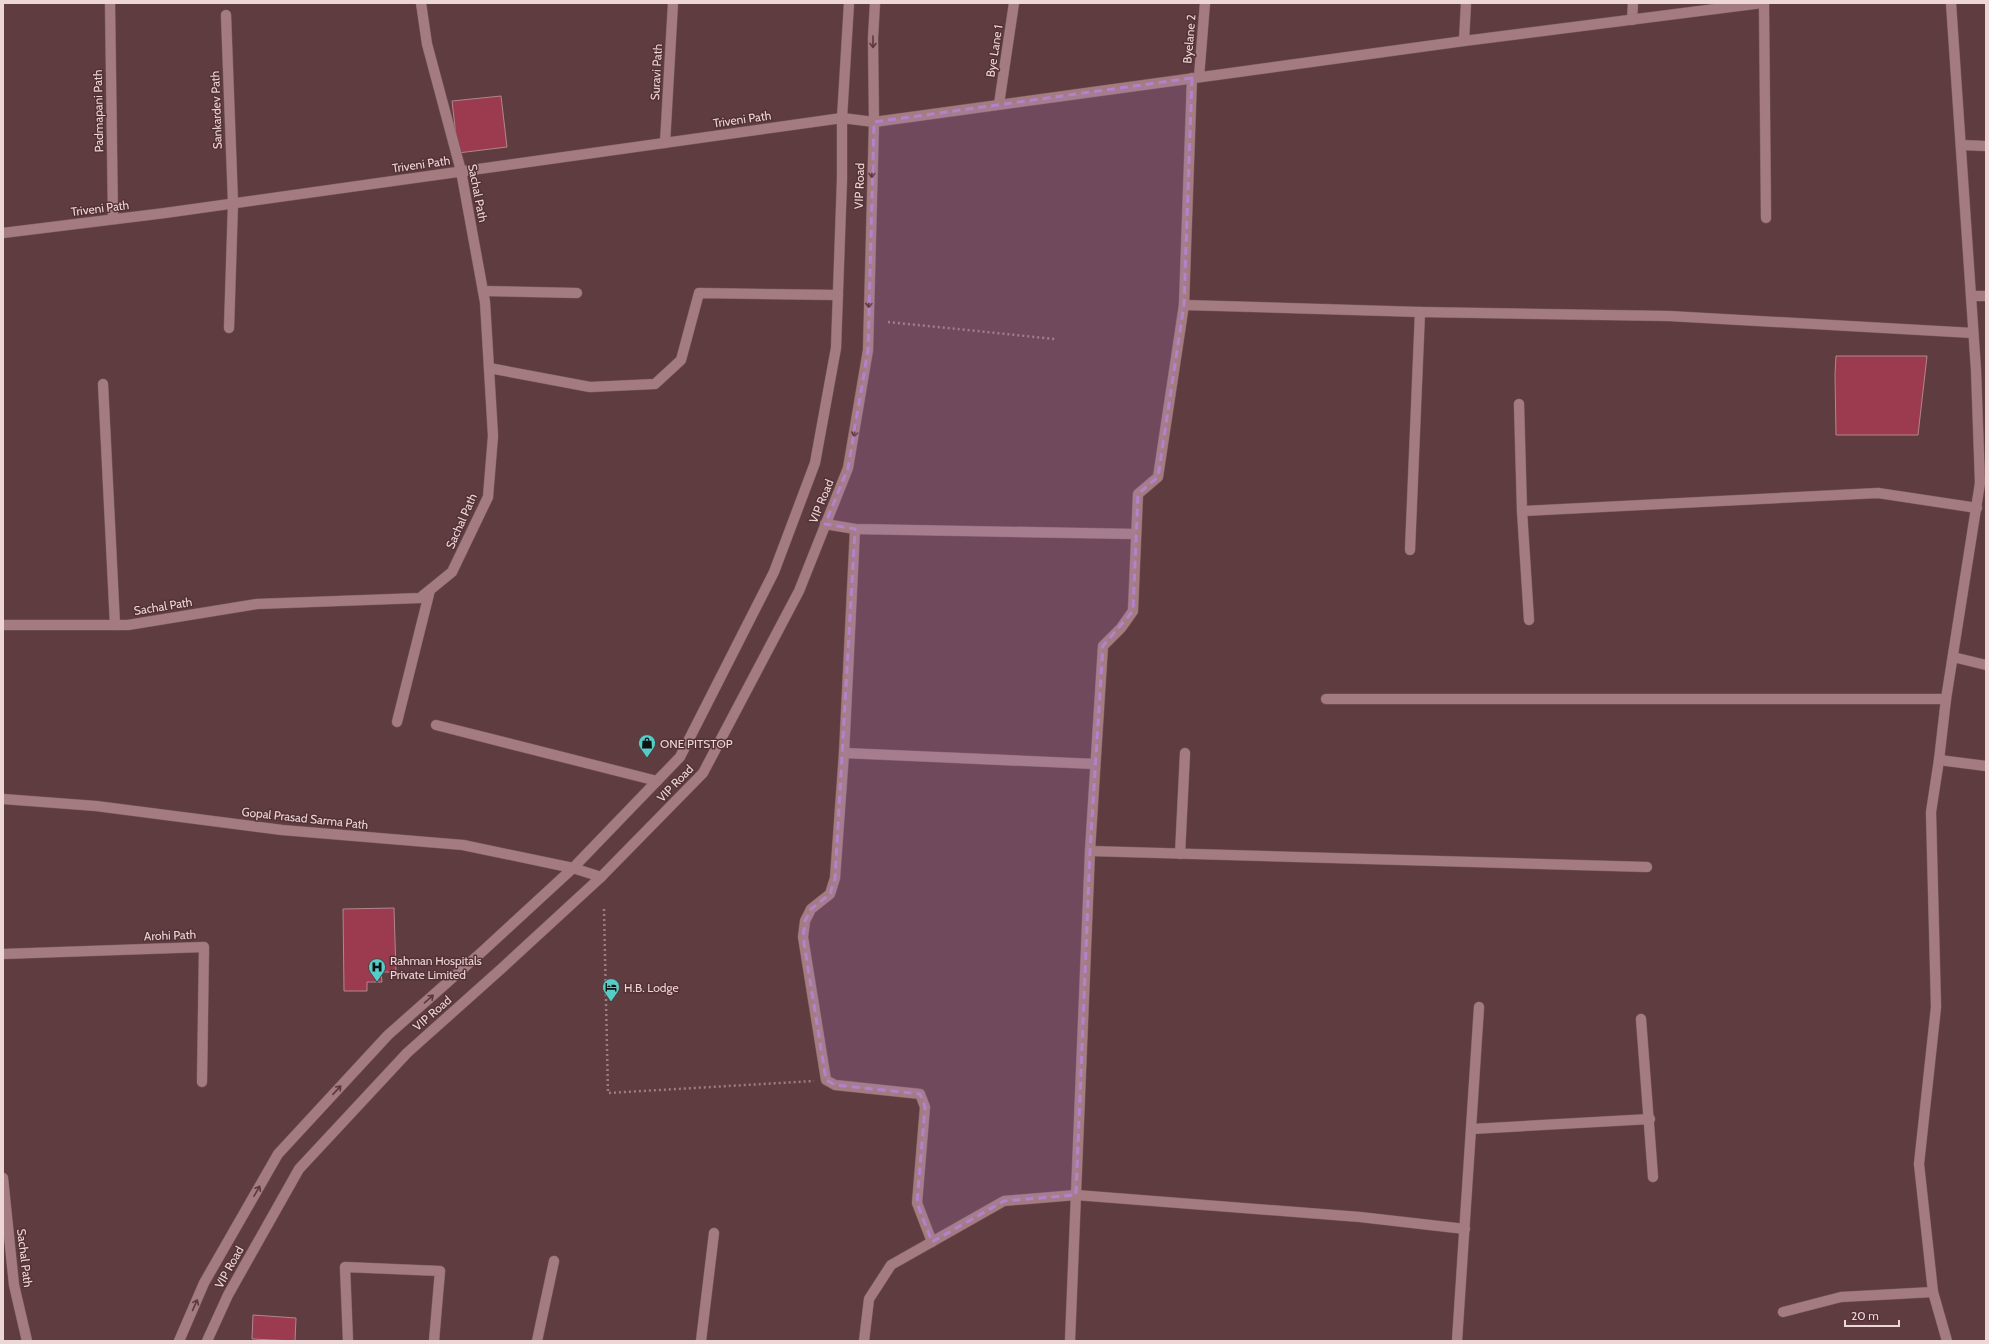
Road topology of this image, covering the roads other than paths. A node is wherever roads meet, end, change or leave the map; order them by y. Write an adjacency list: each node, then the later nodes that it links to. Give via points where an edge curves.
1 (110, 3): 25 (street, Padmapani Path)
2 (421, 3): 22 (street, Sachal Path, via 427,44)
3 (673, 3): 19 (street, Suravi Path)
4 (849, 3): 17 (street, VIP Road)
5 (875, 3): 18 (street, VIP Road, one-way to 18)
6 (1014, 3): 16 (street, Bye Lane 1)
7 (1205, 3): 15 (street, Byelane 2)
8 (1466, 3): 14 (street)
9 (1633, 3): 13 (street)
10 (1763, 3): 13 (street, Triveni Path); 24 (street)
11 (1951, 3): 20 (street)
12 (226, 15): 23 (street, Sankardev Path)
13 (1632, 20): 14 (street, Triveni Path)
14 (1464, 41): 15 (street, Triveni Path)
15 (1195, 78): 16 (street, Triveni Path); 32 (street, Byelane 2)
16 (999, 104): 18 (street, Triveni Path)
17 (842, 118): 18 (street, Triveni Path); 19 (street, Triveni Path); 29 (street, VIP Road)
18 (874, 122): 42 (street, VIP Road, one-way to 42, via 868,350 848,468)
19 (665, 143): 22 (street, Triveni Path)
20 (1961, 145): 21 (street); 30 (street)
21 (1986, 146)
22 (461, 171): 23 (street, Triveni Path); 27 (street, Sachal Path)
23 (233, 203): 25 (street, Triveni Path); 34 (street, Sankardev Path)
24 (1766, 218)
25 (113, 219): 26 (street, Triveni Path)
26 (3, 233)
27 (483, 291): 28 (street); 36 (street, Sachal Path)
28 (577, 293)
29 (838, 295): 36 (street, via 699,293 681,360 655,384 590,387); 61 (street, VIP Road, via 836,348 815,463 774,572 680,757)
30 (1971, 296): 31 (street); 35 (street)
31 (1986, 296)
32 (1184, 305): 33 (street); 44 (street, Byelane 2, via 1158,477 1138,494)
33 (1420, 312): 35 (street, via 1669,316); 45 (street)
34 (229, 328)
35 (1973, 333): 39 (street)
36 (490, 368): 46 (street, Sachal Path, via 493,436 488,497 452,572)
37 (103, 384): 49 (street)
38 (1519, 404): 41 (street)
39 (1983, 483): 40 (street)
40 (1978, 508): 41 (street, via 1878,493); 50 (street)
41 (1522, 511): 47 (street)
42 (825, 524): 43 (street); 67 (street, VIP Road, via 799,591 703,773)
43 (855, 529): 44 (street); 56 (street)
44 (1135, 534): 59 (street, Byelane 2, via 1133,611 1103,646)
45 (1410, 550)
46 (430, 590): 49 (street, Sachal Path, via 420,598 257,604); 54 (street)
47 (1529, 620)
48 (3, 625): 49 (street, Sachal Path)
49 (115, 625)
50 (1954, 657): 51 (street); 53 (street)
51 (1986, 665)
52 (1326, 699): 53 (street)
53 (1946, 699): 58 (street)
54 (397, 722)
55 (436, 725): 61 (street)
56 (844, 753): 59 (street); 79 (street, via 835,878 830,894 811,909 805,922 803,937 826,1080 835,1085 920,1094 925,1107 917,1203)
57 (1185, 753): 64 (street)
58 (1939, 760): 60 (street); 81 (street, via 1931,812 1936,1007 1919,1164)
59 (1095, 764): 63 (street, Byelane 2)
60 (1986, 766)
61 (657, 781): 66 (street, VIP Road)
62 (3, 799): 66 (street, Gopal Prasad Sarma Path, via 96,806 282,830 463,845)
63 (1090, 851): 64 (street); 76 (street, Byelane 2)
64 (1180, 854): 65 (street)
65 (1647, 867)
66 (572, 868): 67 (street, Gopal Prasad Sarma Path); 84 (street, VIP Road, one-way to 66, via 204,1284 278,1154 388,1035)
67 (601, 878): 85 (street, VIP Road, via 407,1053 299,1170 228,1295)
68 (3, 954): 71 (street, Arohi Path, via 204,947)
69 (1479, 1007): 73 (street)
70 (1641, 1019): 72 (street)
71 (202, 1082)
72 (1650, 1119): 73 (street); 74 (street)
73 (1472, 1129): 77 (street)
74 (1653, 1177)
75 (3, 1178): 83 (street, Sachal Path, via 14,1285)
76 (1076, 1195): 77 (street, via 1360,1216); 79 (street, via 1004,1201); 91 (street, Byelane 2)
77 (1465, 1229): 92 (street)
78 (714, 1233): 89 (street)
79 (932, 1242): 90 (street, via 891,1265 869,1299)
80 (554, 1261): 88 (street)
81 (1933, 1292): 82 (street, via 1841,1297); 93 (street)
82 (1782, 1312)
83 (27, 1341)
84 (178, 1341)
85 (207, 1341)
86 (348, 1341): 87 (street, via 345,1268 440,1270)
87 (434, 1341)
88 (536, 1341)
89 (701, 1341)
90 (864, 1341)
91 (1070, 1341)
92 (1457, 1341)
93 (1947, 1341)

